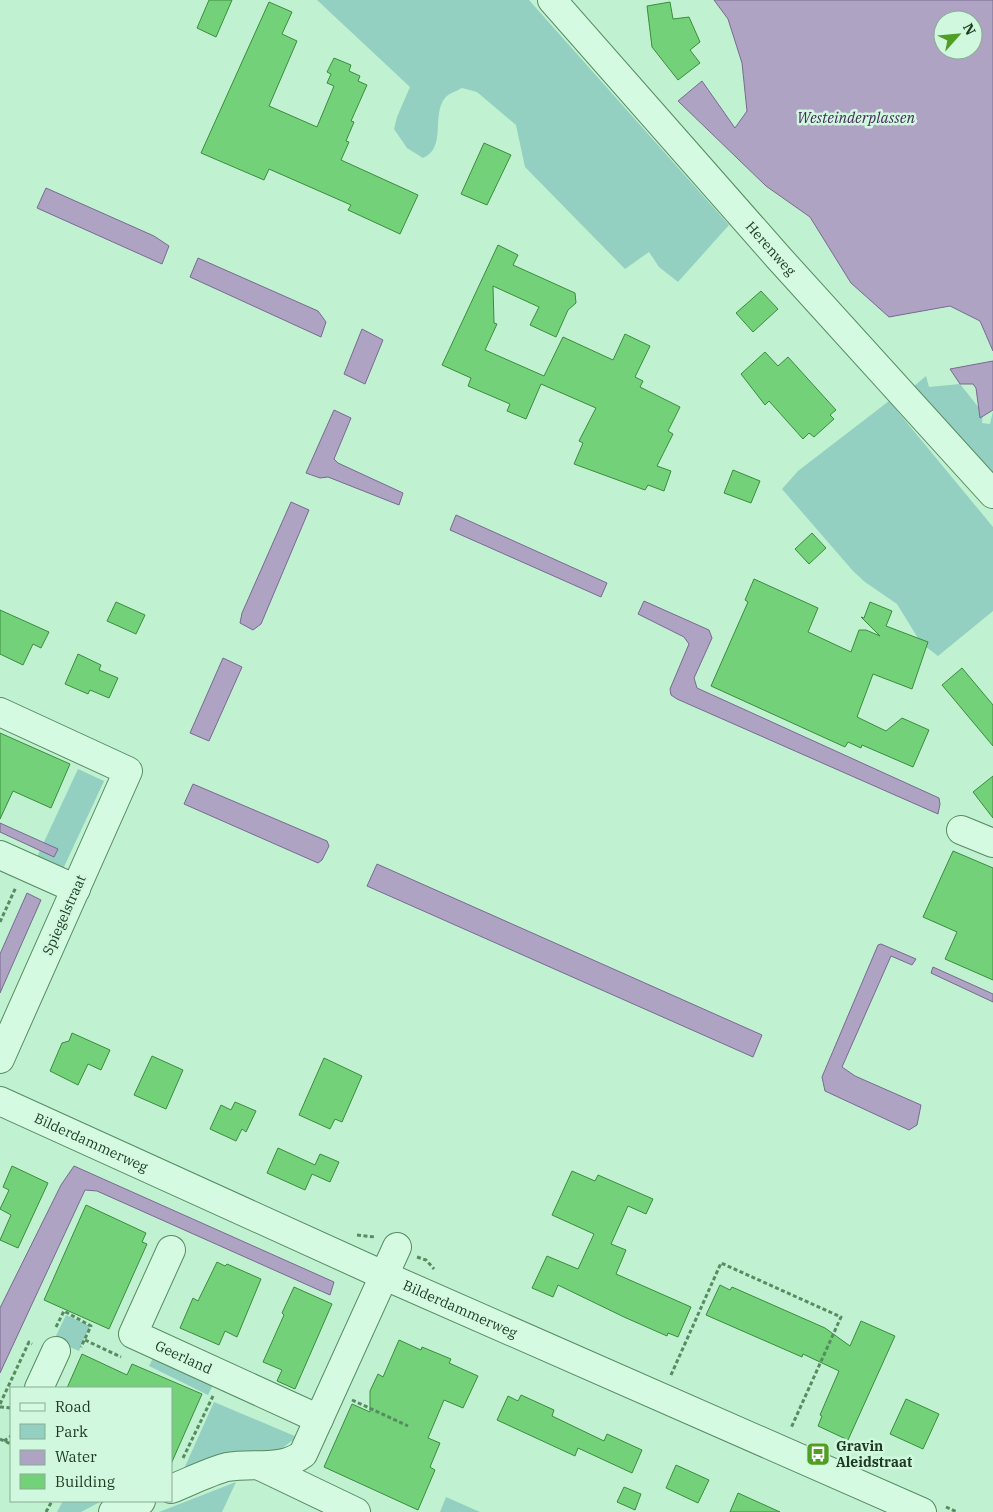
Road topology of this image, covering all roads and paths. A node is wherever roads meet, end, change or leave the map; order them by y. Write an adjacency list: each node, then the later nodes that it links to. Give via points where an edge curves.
1 (552, 0): 2 (street, Herenweg, via 778,257)
2 (993, 494)
3 (0, 712): 8 (street, Spiegelstraat, via 128,771)
4 (961, 830): 5 (street)
5 (993, 843)
6 (0, 855): 7 (street)
7 (25, 866): 8 (street); 9 (path)
8 (76, 889): 10 (street, Spiegelstraat)
9 (0, 922)
10 (0, 1059)
11 (0, 1101): 14 (street, Bilderdammerweg)
12 (397, 1247): 14 (street)
13 (171, 1250): 16 (street, Geerland, via 133,1334)
14 (383, 1275): 19 (street); 26 (street, Bilderdammerweg, via 692,1402)
15 (56, 1351): 18 (street)
16 (223, 1375): 20 (street, Geerland); 24 (path, via 176,1472)
17 (668, 1382): 22 (path, via 721,1263 841,1317)
18 (39, 1387)
19 (332, 1390): 20 (street); 21 (path)
20 (319, 1418): 23 (street, via 303,1454 293,1461)
21 (408, 1426)
22 (788, 1433)
23 (260, 1466): 24 (street, via 227,1467); 25 (street)
24 (172, 1489)
25 (356, 1512)
26 (922, 1512)

